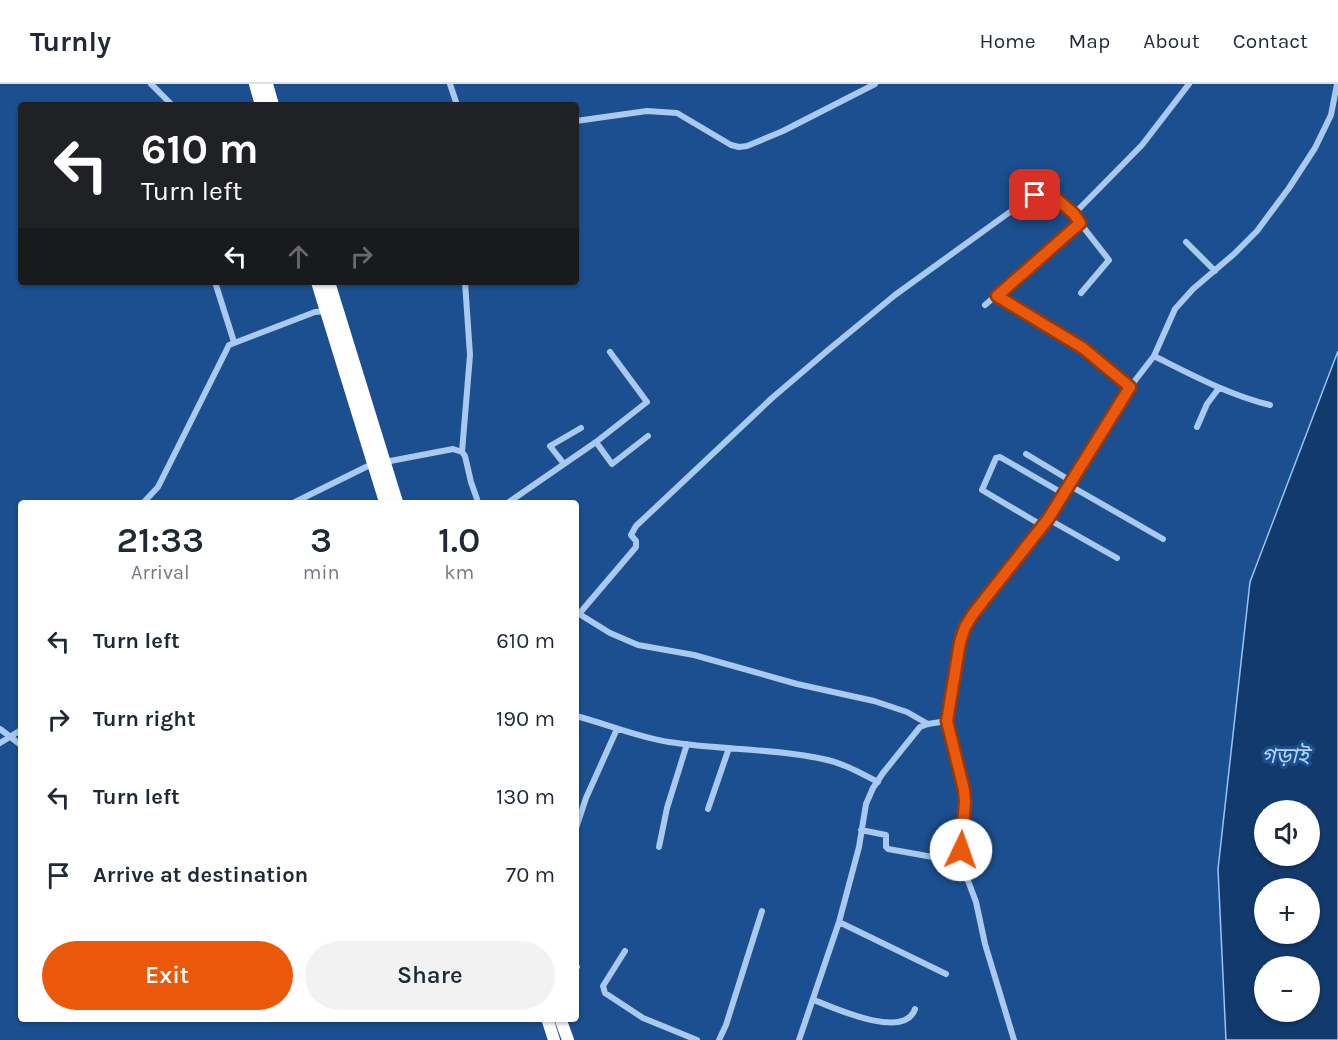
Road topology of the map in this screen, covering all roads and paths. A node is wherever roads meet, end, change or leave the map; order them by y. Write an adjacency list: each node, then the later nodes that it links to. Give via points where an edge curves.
1 (152, 84): 8 (street)
2 (255, 84): 9 (highway)
3 (267, 84): 10 (highway)
4 (450, 84): 11 (street)
5 (875, 84): 12 (street, via 783,131 740,147 677,113 646,111)
6 (1189, 84): 13 (street, via 1142,145)
7 (1337, 84): 16 (street, via 1330,115 1315,148 1257,231)
8 (169, 102)
9 (260, 102)
10 (272, 102)
11 (456, 102)
12 (579, 120)
13 (1074, 214): 14 (street); 52 (street, via 1057,199 1032,196 895,295 772,398 636,526 631,535 636,547)
14 (1080, 223): 21 (street, via 1109,260); 22 (street)
15 (1186, 242): 16 (street)
16 (1215, 271): 27 (street, via 1174,309)
17 (216, 285): 25 (street)
18 (318, 285): 24 (highway)
19 (330, 285): 34 (highway)
20 (465, 285): 36 (street, via 470,355)
21 (1081, 293)
22 (997, 296): 23 (street); 28 (street, via 1083,348)
23 (985, 305)
24 (326, 311): 25 (street); 34 (highway)
25 (234, 342): 42 (street, via 227,347)
26 (610, 352): 35 (street, via 646,402)
27 (1154, 356): 28 (street); 29 (street)
28 (1130, 387): 40 (street)
29 (1219, 388): 30 (street); 32 (street)
30 (1270, 405)
31 (581, 428): 39 (street, via 550,446)
32 (1197, 428)
33 (648, 436): 35 (street, via 612,464)
34 (370, 437): 38 (highway)
35 (596, 442): 39 (street)
36 (462, 452): 38 (street, via 453,449); 46 (street)
37 (1026, 454): 40 (street)
38 (378, 463): 43 (street); 44 (highway); 45 (highway)
39 (564, 464): 47 (street)
40 (1071, 481): 41 (street); 50 (street, via 1074,488)
41 (1064, 494): 48 (street); 49 (street, via 996,458 982,490)
42 (152, 500)
43 (299, 500)
44 (384, 500)
45 (395, 500)
46 (477, 500)
47 (512, 500)
48 (1048, 519): 49 (street); 51 (street)
49 (1043, 526): 55 (street, via 965,627)
50 (1163, 539)
51 (1117, 558)
52 (579, 611)
53 (579, 614): 56 (street, via 638,645 694,655 874,701)
54 (579, 718): 58 (street)
55 (947, 721): 56 (street); 70 (street, via 964,790)
56 (928, 724): 65 (street, via 914,733)
57 (0, 729): 60 (street)
58 (617, 729): 63 (street); 67 (street)
59 (18, 732): 60 (street)
60 (10, 737): 61 (street); 62 (street)
61 (0, 743)
62 (18, 743)
63 (687, 744): 64 (street); 69 (street)
64 (729, 748): 65 (street, via 824,759); 66 (street)
65 (878, 782): 68 (street, via 866,804)
66 (708, 809)
67 (579, 819)
68 (861, 830): 70 (street, via 886,835 888,849); 72 (street)
69 (659, 847)
70 (961, 862): 84 (street)
71 (762, 911): 82 (street)
72 (839, 922): 74 (street); 75 (street)
73 (625, 951): 81 (street, via 603,986 605,993 643,1018)
74 (946, 974)
75 (814, 1000): 76 (street, via 865,1020 892,1025 909,1021); 83 (street)
76 (915, 1009)
77 (547, 1022): 79 (highway)
78 (561, 1022): 80 (highway)
79 (554, 1040)
80 (568, 1040)
81 (698, 1040)
82 (719, 1040)
83 (799, 1040)
84 (1014, 1040)

